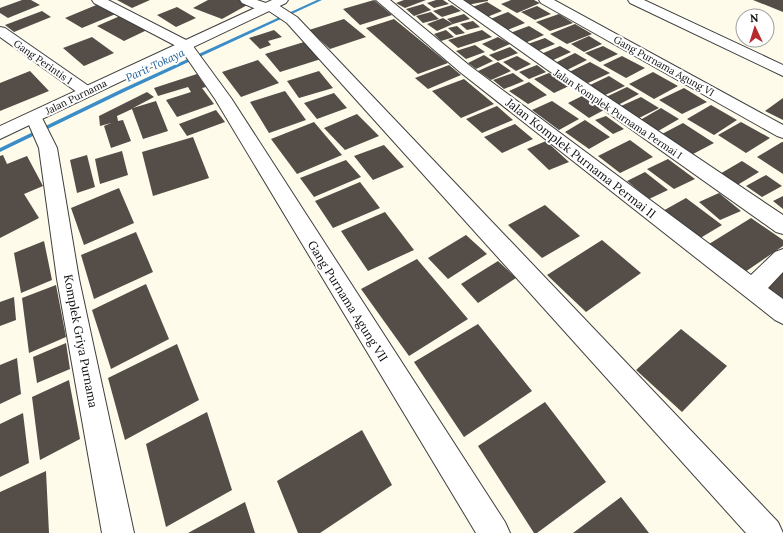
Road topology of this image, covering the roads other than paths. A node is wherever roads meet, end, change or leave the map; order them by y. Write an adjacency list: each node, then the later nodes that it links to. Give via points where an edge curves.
1 (98, 0): 9 (street, via 158,31)
2 (246, 0): 7 (street)
3 (382, 0): 17 (street, Jalan Komplek Purnama Permai II, via 465,69)
4 (455, 0): 15 (street, Jalan Komplek Purnama Permai I)
5 (545, 0): 13 (street, Gang Purnama Agung VI)
6 (634, 0): 10 (street)
7 (278, 9): 9 (street, Jalan Purnama); 21 (street)
8 (0, 31): 11 (street, Gang Perintis 1)
9 (193, 55): 11 (street, Jalan Purnama); 20 (street, Gang Purnama Agung VII, via 223,98)
10 (783, 71)
11 (86, 92): 12 (street, Jalan Purnama)
12 (36, 121): 14 (street, Jalan Purnama); 19 (street, Komplek Griya Purnama, via 48,148 68,279)
13 (783, 132)
14 (0, 133)
15 (783, 226)
16 (783, 258): 17 (street)
17 (752, 289): 18 (street, Jalan Komplek Purnama Permai II)
18 (783, 313)
19 (118, 533)
20 (494, 533)
21 (767, 533)

